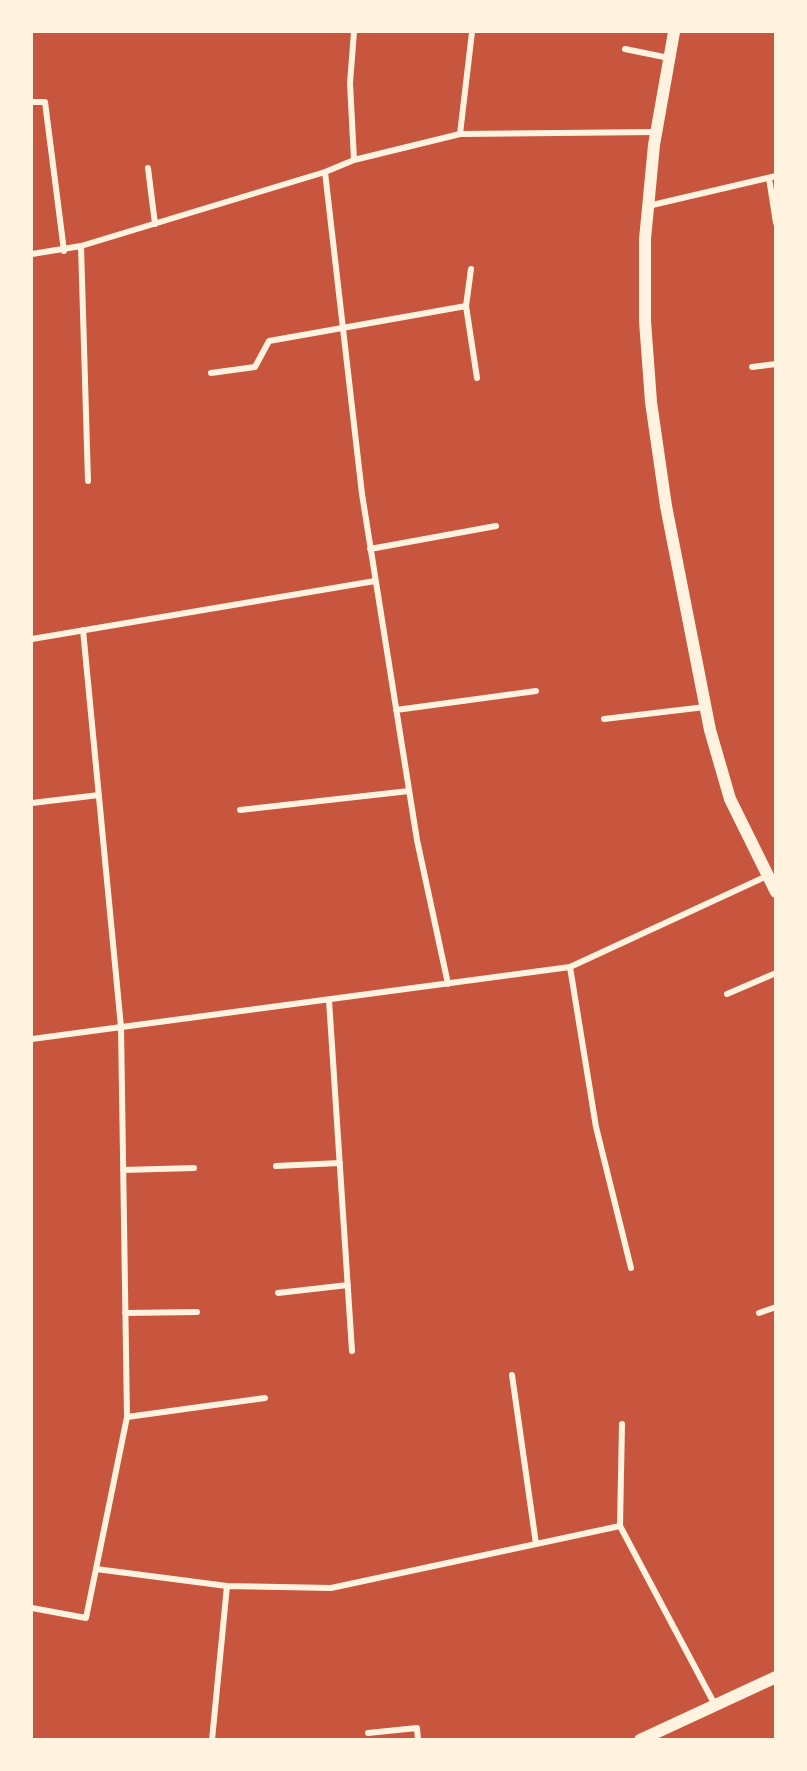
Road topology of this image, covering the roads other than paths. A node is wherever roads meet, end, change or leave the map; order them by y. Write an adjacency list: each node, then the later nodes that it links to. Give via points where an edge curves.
1 (354, 32): 9 (street, via 350,83)
2 (472, 32): 8 (street)
3 (674, 32): 5 (main road)
4 (625, 49): 5 (street)
5 (669, 58): 7 (main road)
6 (32, 102): 17 (street, via 45,102)
7 (656, 132): 8 (street); 13 (main road)
8 (460, 134): 9 (street)
9 (354, 160): 11 (street)
10 (148, 168): 15 (street)
11 (325, 172): 15 (street); 21 (street)
12 (772, 177): 13 (street); 14 (street)
13 (647, 207): 34 (main road, via 645,321 651,402 666,507)
14 (776, 223)
15 (155, 224): 16 (street)
16 (81, 246): 17 (street); 26 (street)
17 (64, 250): 18 (street)
18 (32, 254)
19 (471, 269): 20 (street)
20 (466, 306): 21 (street); 25 (street)
21 (341, 328): 24 (street, via 268,341 255,367); 28 (street)
22 (776, 363): 23 (street)
23 (752, 368)
24 (210, 373)
25 (477, 378)
26 (88, 481)
27 (496, 526): 28 (street)
28 (370, 549): 29 (street)
29 (375, 581): 31 (street); 35 (street)
30 (32, 630): 32 (street)
31 (83, 630): 32 (street); 38 (street)
32 (32, 639)
33 (536, 691): 35 (street)
34 (705, 707): 36 (street); 41 (main road, via 730,799)
35 (396, 710): 37 (street)
36 (604, 719)
37 (409, 791): 40 (street); 45 (street)
38 (99, 795): 39 (street); 48 (street)
39 (32, 803)
40 (240, 810)
41 (767, 876): 42 (main road); 43 (street)
42 (776, 892)
43 (570, 968): 45 (street); 54 (street, via 596,1127)
44 (776, 973): 46 (street)
45 (448, 984): 47 (street)
46 (727, 994)
47 (328, 1000): 48 (street); 50 (street)
48 (121, 1028): 49 (street); 53 (street)
49 (32, 1039)
50 (340, 1163): 51 (street); 55 (street)
51 (276, 1167)
52 (194, 1168): 53 (street)
53 (123, 1170): 59 (street)
54 (631, 1269)
55 (348, 1285): 56 (street); 61 (street)
56 (278, 1293)
57 (776, 1307): 60 (street)
58 (196, 1312): 59 (street)
59 (125, 1313): 64 (street)
60 (759, 1313)
61 (352, 1351)
62 (512, 1376): 67 (street)
63 (265, 1398): 64 (street)
64 (127, 1417): 68 (street)
65 (622, 1424): 66 (street)
66 (621, 1526): 67 (street); 72 (street)
67 (536, 1544): 69 (street, via 331,1588)
68 (96, 1569): 69 (street); 70 (street, via 86,1618)
69 (227, 1586): 75 (street)
70 (32, 1608)
71 (776, 1677): 72 (main road)
72 (715, 1705): 74 (main road)
73 (368, 1733): 76 (street, via 417,1728)
74 (653, 1737): 77 (main road)
75 (212, 1740)
76 (418, 1740)
77 (640, 1740)

